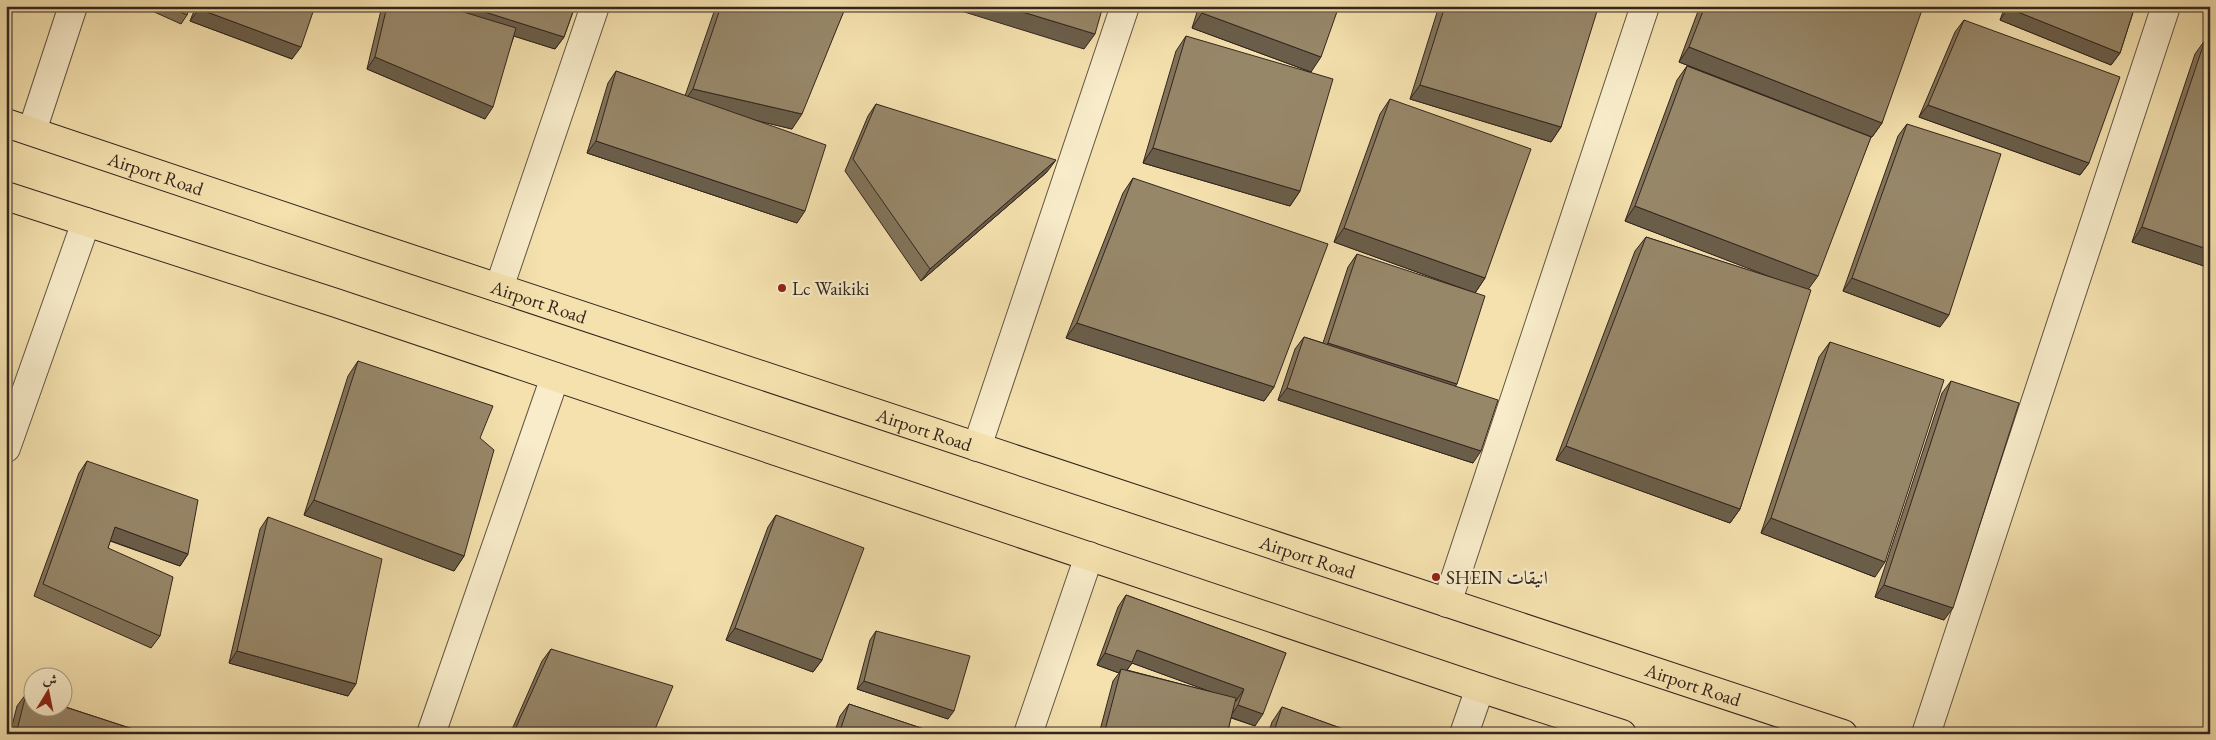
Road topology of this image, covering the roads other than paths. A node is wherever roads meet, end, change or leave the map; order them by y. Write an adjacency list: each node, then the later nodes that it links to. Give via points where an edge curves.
1 (73, 6): 7 (street)
2 (595, 6): 10 (street)
3 (1125, 6): 12 (street)
4 (1645, 6): 15 (street)
5 (2166, 6): 22 (street)
6 (6, 123): 7 (highway, Airport Road)
7 (32, 131): 10 (highway, Airport Road)
8 (6, 196): 9 (highway)
9 (86, 222): 11 (highway); 13 (street)
10 (499, 288): 12 (highway, Airport Road)
11 (555, 376): 14 (highway); 17 (street)
12 (977, 447): 15 (highway, Airport Road)
13 (6, 448)
14 (1089, 556): 16 (highway); 18 (street)
15 (1448, 603): 21 (highway, Airport Road)
16 (1480, 688): 19 (street); 20 (highway)
17 (430, 734)
18 (1028, 734)
19 (1464, 734)
20 (1622, 734)
21 (1843, 734)
22 (1926, 734)

